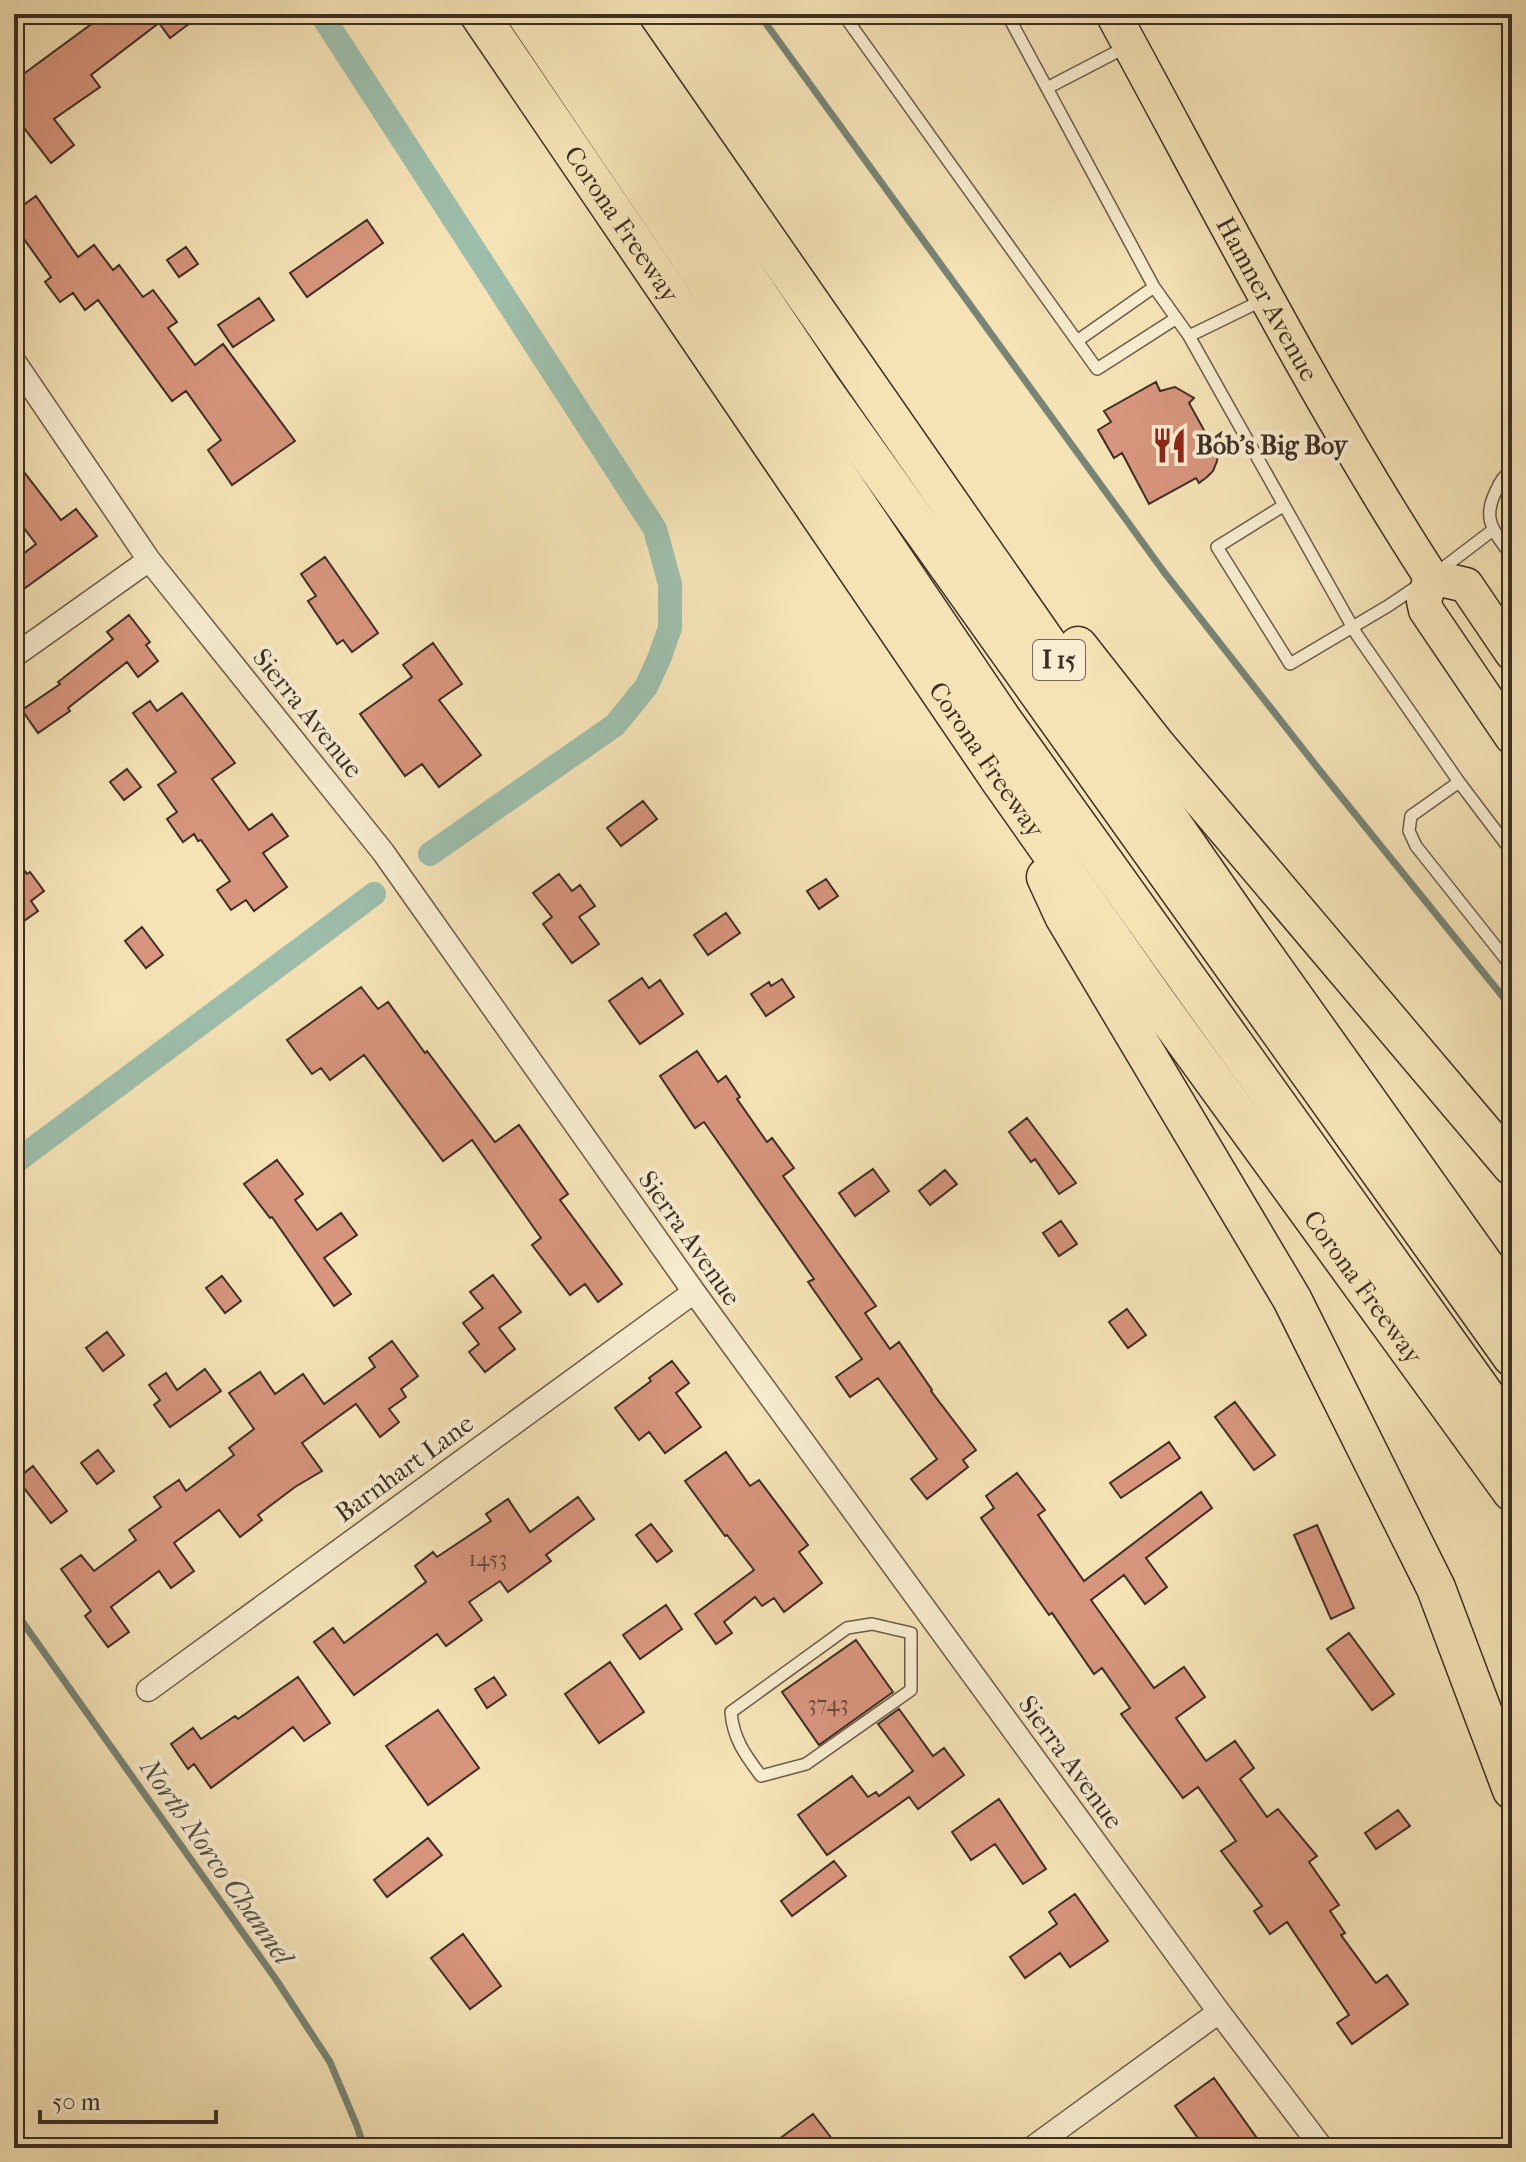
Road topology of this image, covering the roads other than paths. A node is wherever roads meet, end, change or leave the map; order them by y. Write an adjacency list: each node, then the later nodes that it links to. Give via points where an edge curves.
1 (479, 14): 27 (highway, Corona Freeway)
2 (526, 14): 35 (highway, via 1001,718)
3 (570, 14): 34 (highway, via 822,389)
4 (610, 14): 16 (highway, I 15)
5 (843, 14): 14 (lane)
6 (1007, 14): 9 (lane)
7 (1113, 14): 8 (main road, Hamner Avenue)
8 (1130, 45): 9 (lane); 11 (main road, Hamner Avenue)
9 (1047, 88): 10 (lane)
10 (1154, 287): 12 (lane); 14 (lane)
11 (1267, 298): 13 (lane); 22 (main road, Hamner Avenue)
12 (1175, 319): 13 (lane); 14 (lane, via 1097,369)
13 (1189, 336): 18 (lane)
14 (1077, 341)
15 (14, 361): 21 (street, Sierra Avenue)
16 (854, 363): 31 (highway, via 1155,744); 33 (highway, I 15)
17 (1512, 470): 19 (lane, via 1488,507)
18 (1283, 506): 23 (lane); 23 (lane, via 1217,547 1290,664)
19 (1493, 530): 20 (lane); 22 (lane)
20 (1512, 557)
21 (149, 560): 25 (street); 32 (street, Sierra Avenue, via 383,852)
22 (1431, 577): 23 (lane); 24 (main road, via 1466,585); 26 (main road, via 1426,610)
23 (1352, 626): 28 (lane)
24 (1512, 653)
25 (14, 656)
26 (1512, 737)
27 (1000, 780): 36 (highway, Corona Freeway); 40 (highway, via 1064,916 1292,1299 1436,1588)
28 (1459, 782): 29 (lane); 30 (lane, via 1411,816 1409,831)
29 (1512, 852)
30 (1512, 967)
31 (1512, 1166)
32 (694, 1292): 37 (street, Sierra Avenue); 39 (street, Barnhart Lane)
33 (1512, 1304)
34 (1512, 1357)
35 (1512, 1433)
36 (1512, 1492)
37 (932, 1618): 38 (lane); 41 (street, Sierra Avenue)
38 (911, 1633): 38 (lane, via 872,1624 847,1628 731,1712 740,1748 761,1776 806,1764 911,1690)
39 (148, 1690)
40 (1512, 1790)
41 (1219, 2012): 42 (street); 43 (street, Sierra Avenue)
42 (1032, 2148)
43 (1322, 2148)

